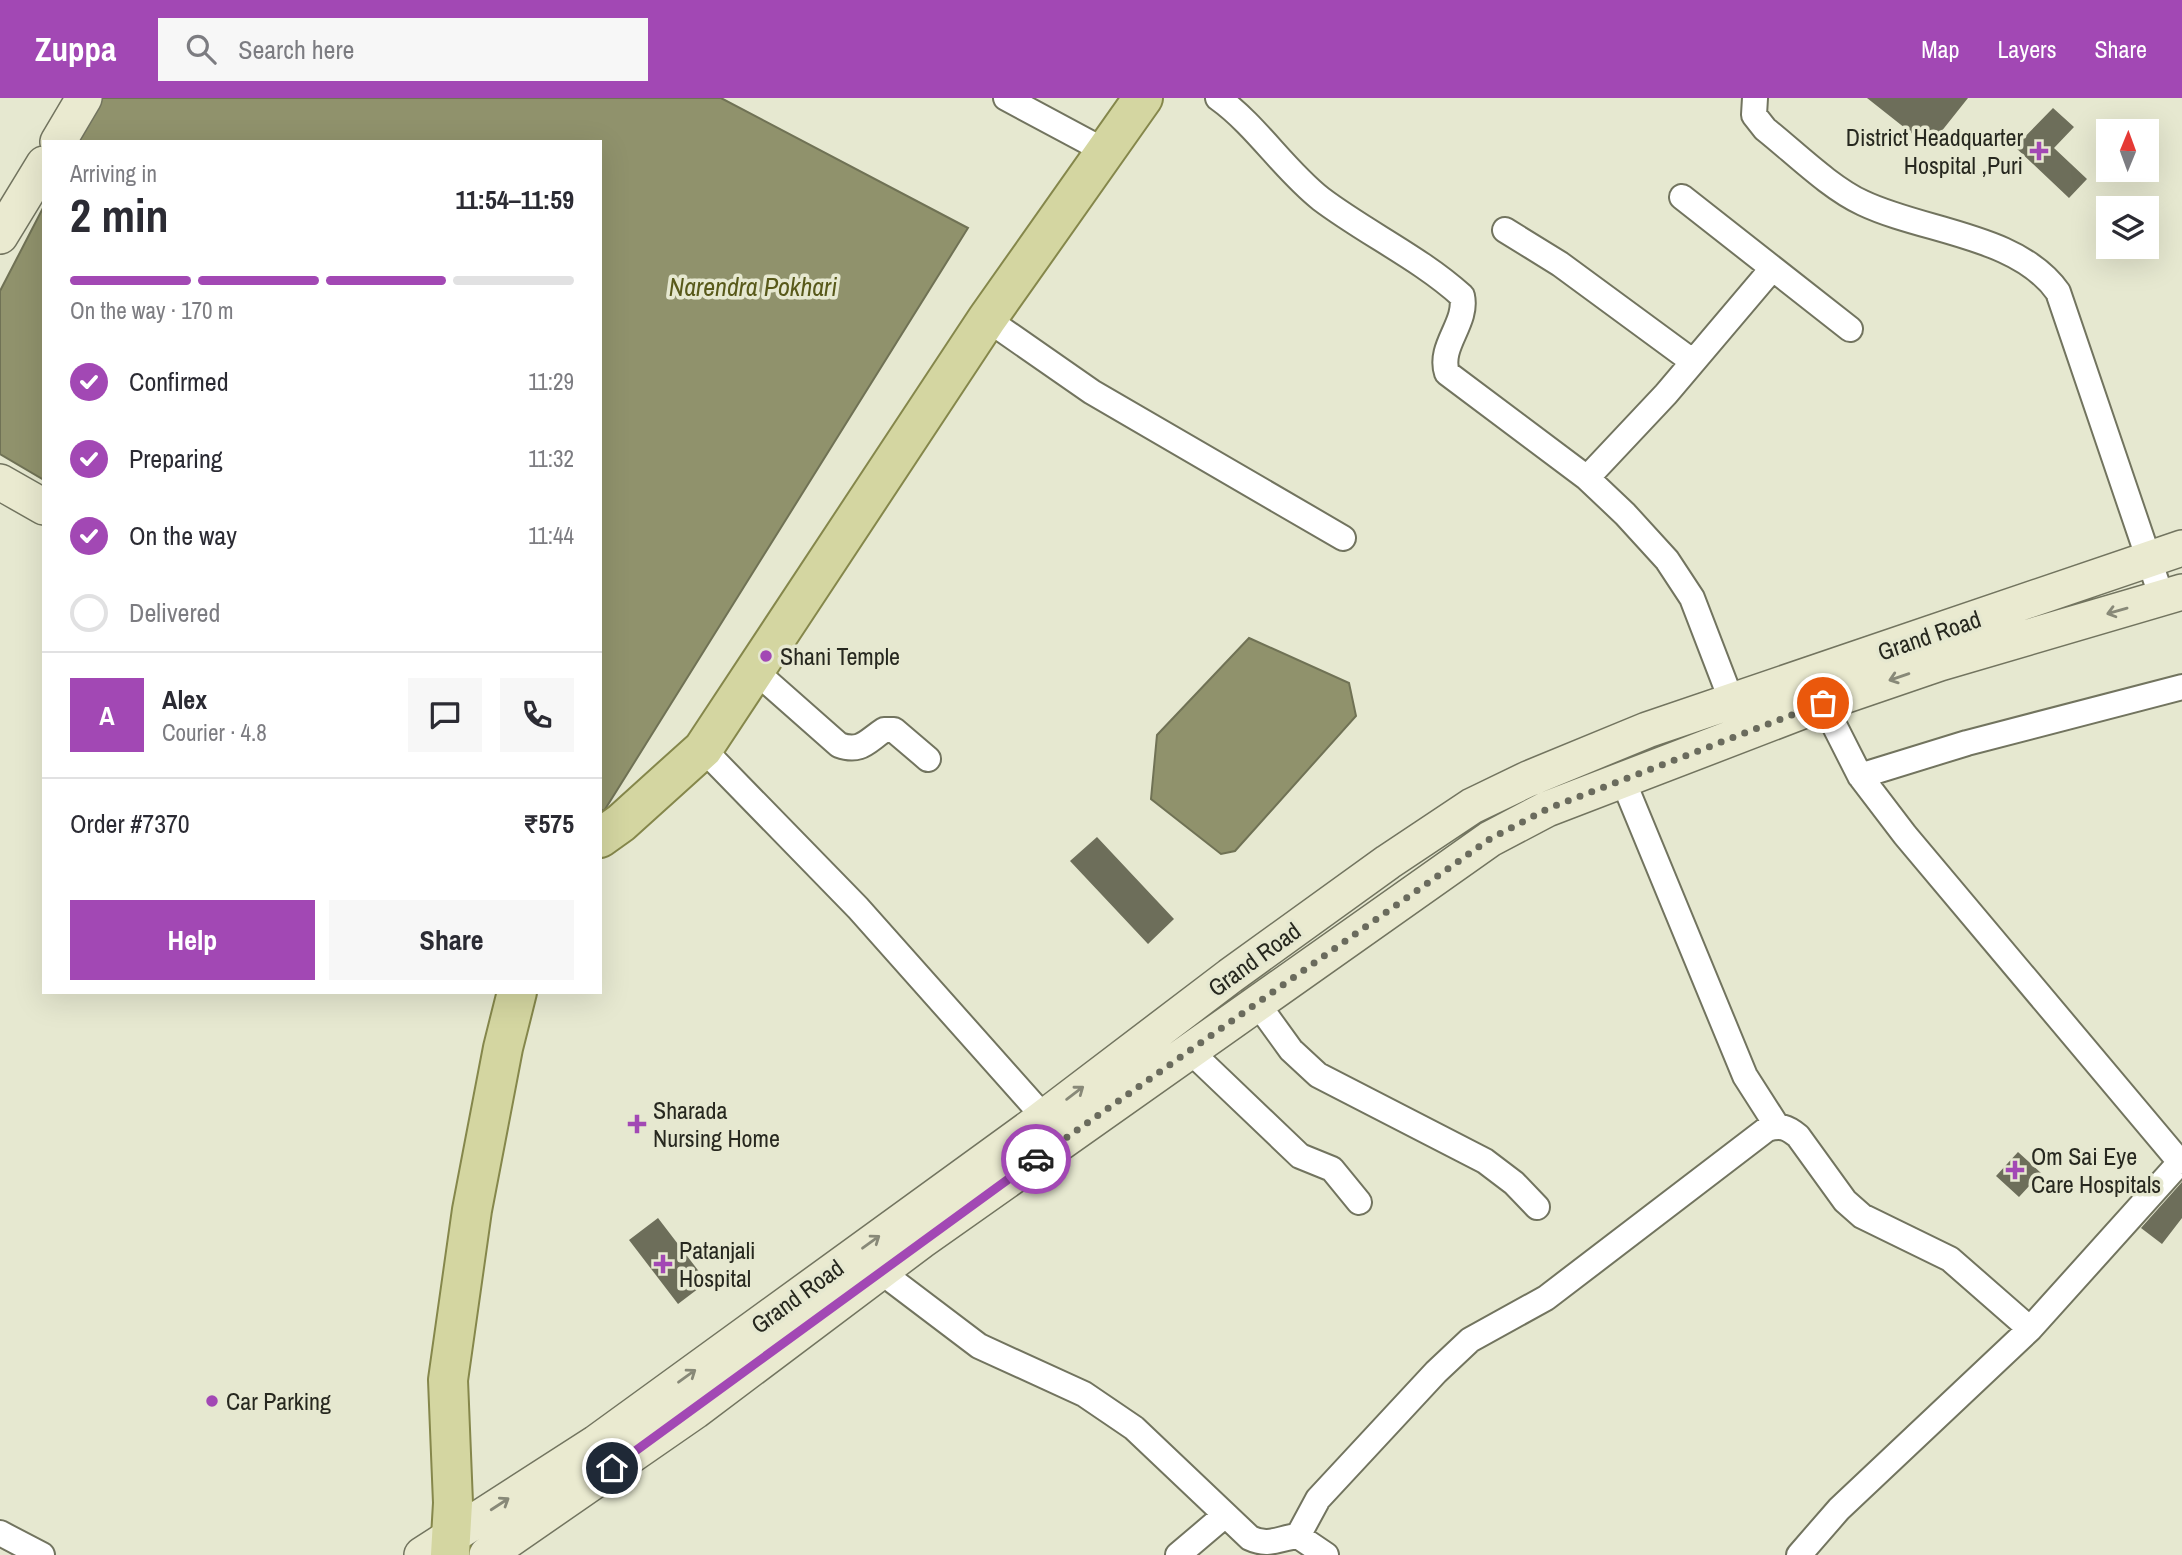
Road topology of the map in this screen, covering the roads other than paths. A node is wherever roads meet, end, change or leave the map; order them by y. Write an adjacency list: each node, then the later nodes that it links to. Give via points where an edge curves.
1 (84, 98): 6 (main road)
2 (1006, 98): 7 (street)
3 (1143, 98): 7 (main road)
4 (1218, 98): 16 (street, via 1322,200 1462,296 1445,357 1447,373)
5 (1755, 98): 21 (street, via 1755,115 1765,129 1861,202 2008,251 2046,274 2059,292)
6 (59, 140)
7 (1105, 151): 13 (main road)
8 (42, 167): 11 (main road)
9 (1682, 197): 12 (street)
10 (1505, 230): 15 (street, via 1560,264)
11 (0, 236)
12 (1771, 270): 14 (street); 15 (street)
13 (987, 319): 19 (street, via 1092,392); 23 (main road)
14 (1850, 329)
15 (1692, 361): 16 (street)
16 (1587, 478): 26 (street, via 1667,559 1692,598)
17 (0, 482): 18 (main road)
18 (42, 506)
19 (1343, 538)
20 (2182, 548): 21 (main road, Grand Road)
21 (2149, 560): 22 (street); 26 (main road, Grand Road)
22 (2172, 595): 25 (main road, Grand Road, one-way to 25, via 1940,663)
23 (754, 670): 27 (main road); 28 (street, via 839,745 852,750 884,730 894,730)
24 (2182, 687): 29 (street)
25 (1823, 703): 26 (main road, Grand Road); 29 (street)
26 (1738, 716): 30 (main road, Grand Road); 35 (main road, Grand Road, one-way to 26, via 1241,968 1472,806 1635,735)
27 (703, 749): 31 (main road); 35 (street, via 858,908)
28 (928, 759)
29 (1860, 776): 37 (street, via 1945,886)
30 (1622, 778): 33 (main road, Grand Road, via 1490,839); 36 (street, via 1745,1076)
31 (602, 837)
32 (516, 994): 45 (main road, via 472,1210 448,1380 453,1503)
33 (1256, 1003): 34 (main road, Grand Road); 39 (street, via 1291,1050 1318,1075 1485,1161)
34 (1189, 1051): 38 (street, via 1300,1156 1332,1169); 40 (main road, Grand Road)
35 (1044, 1117): 45 (main road, Grand Road, one-way to 35, via 596,1443)
36 (1777, 1126): 41 (street, via 1798,1136 1845,1201 1862,1216 1950,1259); 44 (street, via 1767,1129 1546,1298 1470,1340 1318,1499)
37 (2181, 1161): 41 (street)
38 (1359, 1202)
39 (1537, 1207)
40 (880, 1271): 42 (street, via 979,1346 1084,1394 1134,1428); 47 (main road, Grand Road, via 695,1411)
41 (2030, 1329): 50 (street, via 1839,1509)
42 (1225, 1515): 44 (street, via 1262,1543); 48 (street)
43 (0, 1533): 46 (street)
44 (1298, 1536): 49 (street)
45 (441, 1549)
46 (42, 1555)
47 (487, 1555)
48 (1178, 1555)
49 (1326, 1555)
50 (1798, 1555)

